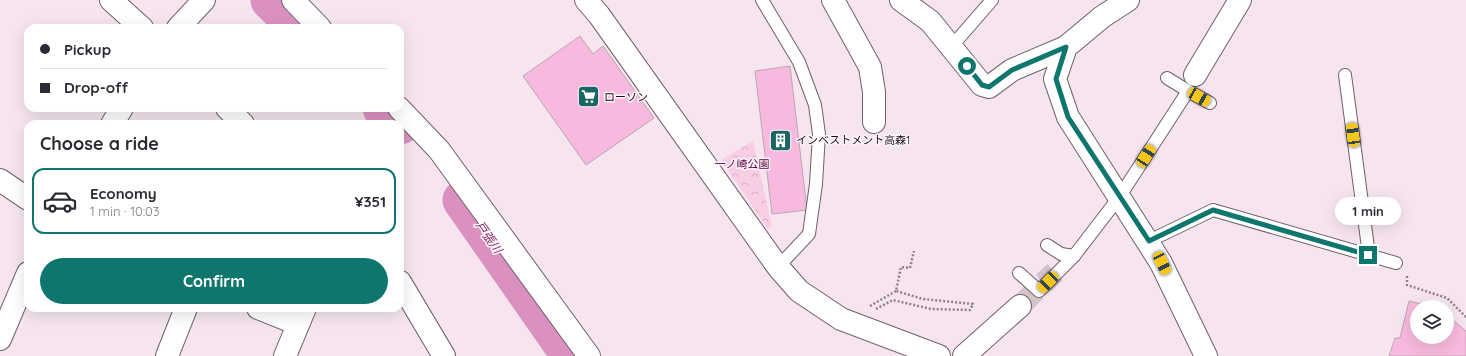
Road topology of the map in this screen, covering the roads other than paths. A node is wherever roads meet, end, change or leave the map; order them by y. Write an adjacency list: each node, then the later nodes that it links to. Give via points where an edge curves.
1 (111, 0): 11 (street)
2 (204, 0): 12 (street)
3 (293, 0): 13 (street)
4 (586, 0): 32 (street)
5 (762, 0): 32 (lane, via 799,62 815,105 819,134 809,234)
6 (833, 0): 23 (street, via 870,67 874,92)
7 (901, 0): 14 (street, via 930,21)
8 (992, 0): 14 (lane)
9 (1128, 0): 15 (street, via 1102,17)
10 (1240, 0): 18 (street)
11 (138, 24)
12 (182, 24)
13 (316, 24)
14 (952, 46): 15 (street, via 982,85 989,87 1012,70)
15 (1066, 47): 26 (street, via 1056,79 1068,117)
16 (1345, 75): 29 (lane)
17 (1167, 78): 18 (lane)
18 (1192, 83): 19 (lane); 26 (lane)
19 (1210, 103)
20 (231, 112): 22 (street)
21 (403, 112): 44 (street, via 439,150)
22 (239, 120)
23 (874, 122)
24 (0, 180): 25 (street)
25 (24, 196)
26 (1120, 196): 27 (street); 30 (lane)
27 (1149, 241): 29 (lane, via 1213,210); 47 (street)
28 (1047, 245): 30 (lane, via 1061,254)
29 (1368, 255): 31 (lane)
30 (1074, 256): 33 (lane, via 1039,291)
31 (1396, 263)
32 (778, 267): 45 (street, via 799,292 841,319)
33 (1019, 273)
34 (24, 282): 40 (street)
35 (404, 289): 43 (street)
36 (1020, 306): 46 (street)
37 (184, 312): 41 (street)
38 (280, 312): 39 (street)
39 (301, 316): 42 (street)
40 (0, 339)
41 (167, 356)
42 (285, 356)
43 (444, 356)
44 (589, 356)
45 (939, 356)
46 (964, 356)
47 (1206, 356)

